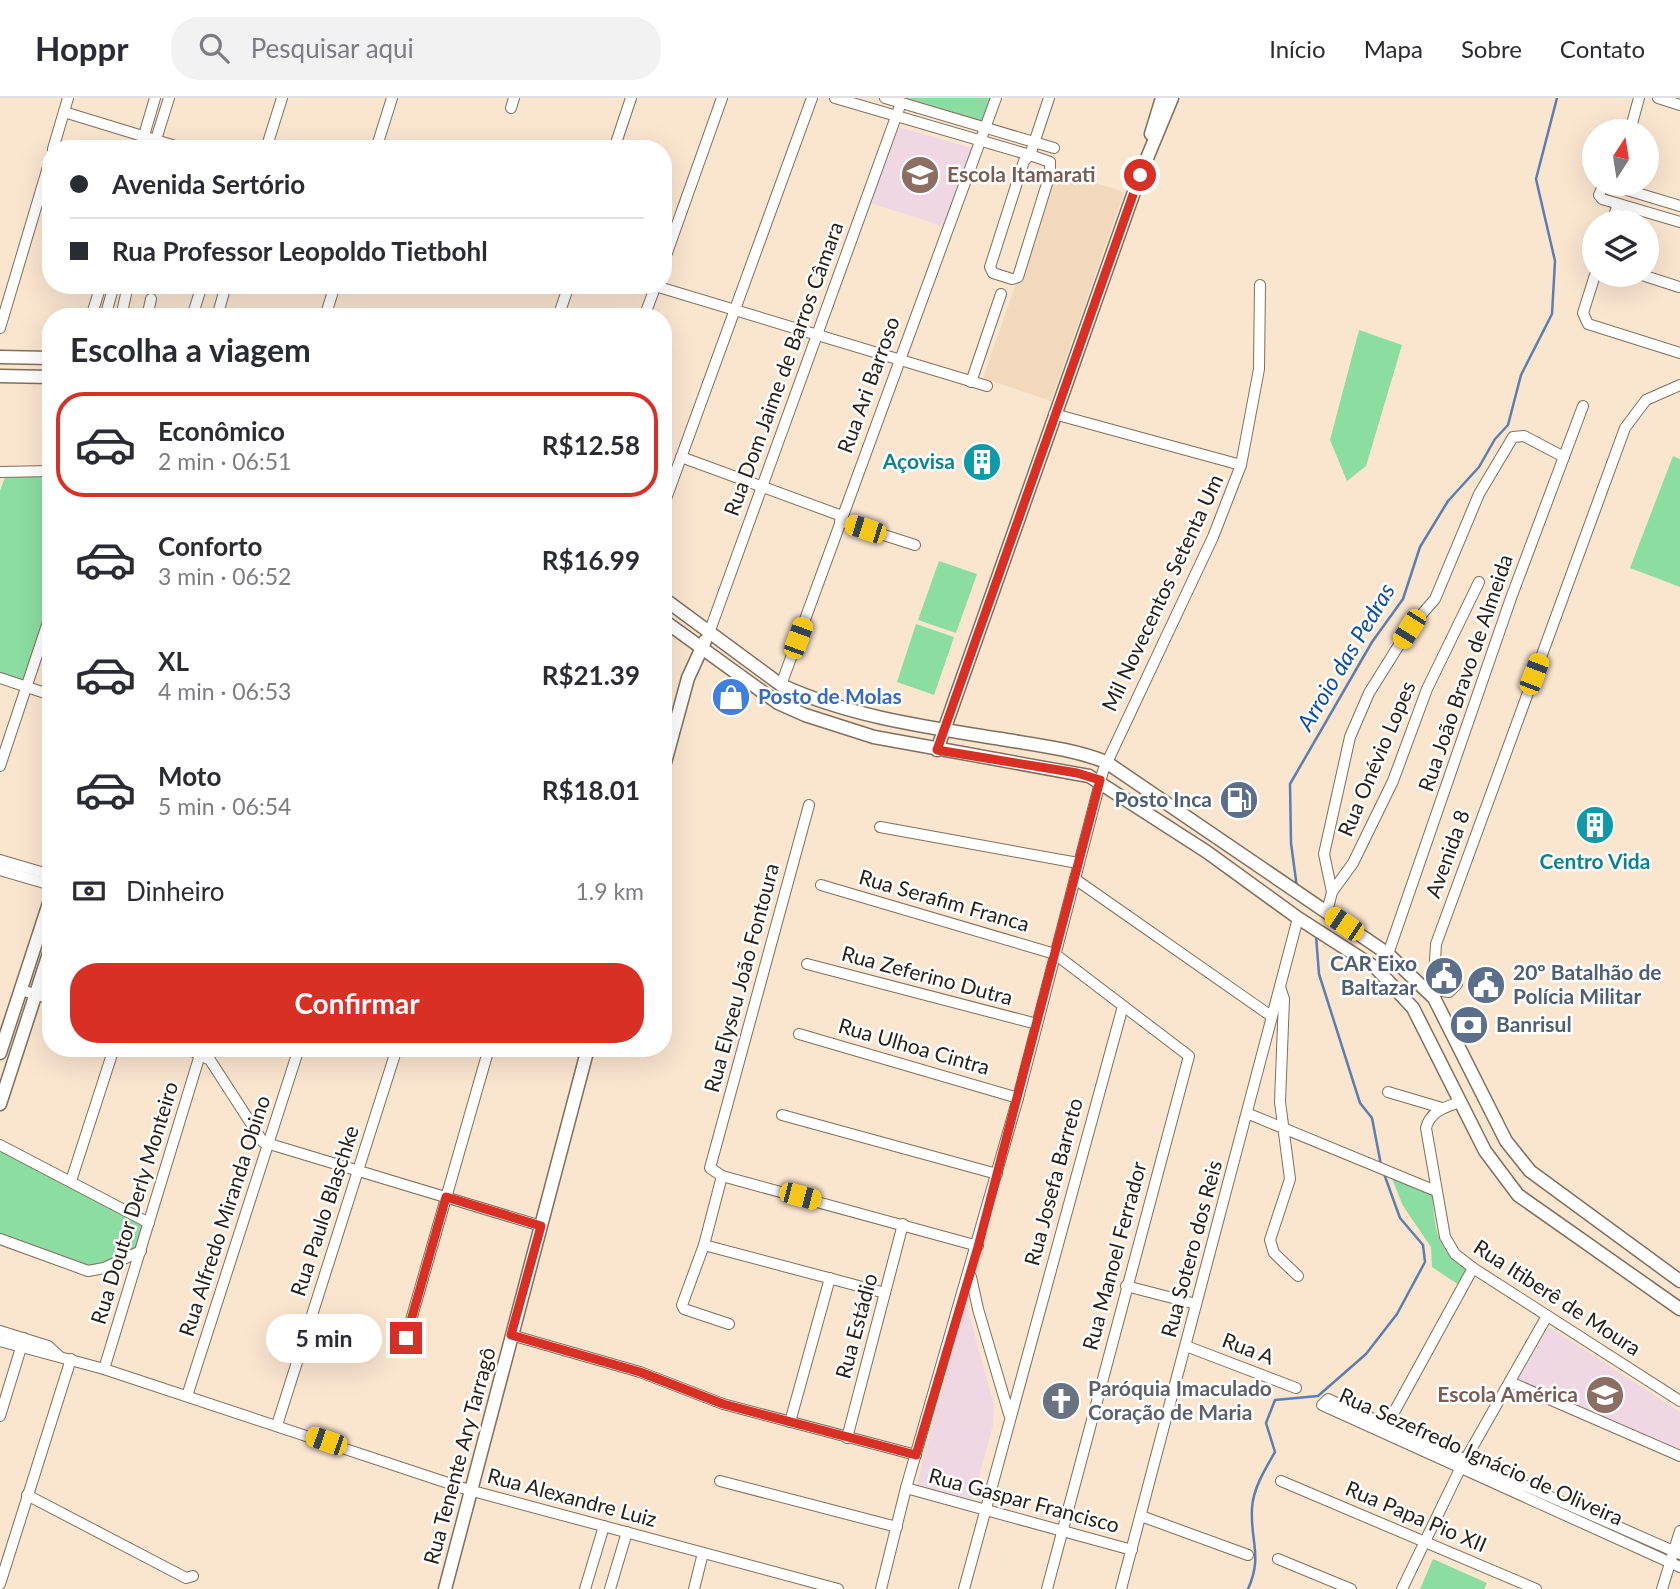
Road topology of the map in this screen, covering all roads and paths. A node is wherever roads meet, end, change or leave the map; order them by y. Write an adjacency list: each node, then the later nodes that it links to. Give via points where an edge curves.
1 (68, 98): 19 (street)
2 (155, 98): 23 (street)
3 (169, 98): 27 (street)
4 (282, 98): 28 (street)
5 (392, 98): 29 (street)
6 (631, 98): 30 (street)
7 (722, 98): 43 (street)
8 (812, 98): 52 (street)
9 (835, 98): 20 (street)
10 (885, 98): 17 (street)
11 (996, 98): 22 (street, Rua Ari Barroso)
12 (1049, 98): 32 (street)
13 (1162, 98): 35 (main road)
14 (1172, 98): 35 (main road)
15 (1639, 98): 21 (street)
16 (1658, 98): 18 (street)
17 (901, 103): 20 (street, Rua Dom Jaime de Barros Câmara); 22 (street)
18 (1680, 105)
19 (64, 112): 23 (street); 24 (street)
20 (896, 116): 31 (street); 54 (street, Rua Dom Jaime de Barros Câmara)
21 (1633, 119)
22 (985, 127): 31 (street, Rua Ari Barroso); 32 (street)
23 (144, 136): 25 (street); 26 (street)
24 (56, 140)
25 (143, 140)
26 (150, 140)
27 (156, 140)
28 (269, 140)
29 (379, 140)
30 (617, 140)
31 (981, 141): 34 (street); 58 (street, Rua Ari Barroso)
32 (1034, 142): 33 (street); 34 (street)
33 (1054, 148)
34 (1030, 155): 34 (street, via 1050,162 1051,169 1018,277 1012,279 993,274 990,268 1024,161)
35 (1140, 175): 65 (main road)
36 (42, 186): 53 (street)
37 (1601, 196): 39 (street)
38 (1648, 196): 40 (street)
39 (1618, 204): 41 (street); 42 (street)
40 (1680, 206)
41 (1616, 210)
42 (1680, 222)
43 (672, 239)
44 (1659, 281): 47 (street)
45 (1260, 285): 68 (street, Mil Novecentos Setenta Um, via 1259,369)
46 (1591, 287): 55 (street, via 1583,313 1593,327)
47 (1679, 287)
48 (672, 291): 52 (street)
49 (1001, 294): 61 (street)
50 (152, 299): 51 (street)
51 (150, 308)
52 (736, 310): 54 (street); 66 (street)
53 (0, 328)
54 (816, 335): 58 (street); 72 (street, Rua Dom Jaime de Barros Câmara)
55 (1680, 353)
56 (0, 357): 57 (main road)
57 (42, 358)
58 (898, 360): 61 (street); 73 (street, Rua Ari Barroso)
59 (0, 376): 60 (main road)
60 (42, 377)
61 (971, 382): 63 (street)
62 (1680, 385): 109 (street, Avenida 8, via 1646,400 1625,428 1434,951 1435,960 1457,984 1450,992)
63 (987, 386)
64 (1583, 406): 67 (street, Rua João Bravo de Almeida)
65 (1054, 414): 68 (street); 85 (main road)
66 (681, 457): 71 (street); 72 (street)
67 (1564, 457): 100 (street, via 1516,435 1479,494 1435,598 1376,682 1350,737 1324,854); 105 (street, Rua João Bravo de Almeida)
68 (1241, 465): 88 (street, Mil Novecentos Setenta Um, via 1213,537)
69 (42, 471): 70 (street)
70 (0, 472)
71 (672, 482)
72 (763, 487): 73 (street); 78 (street, Rua Dom Jaime de Barros Câmara)
73 (841, 519): 74 (street); 82 (street, Rua Ari Barroso)
74 (915, 545)
75 (1479, 582): 100 (street, Rua Onévio Lopes, via 1427,689 1381,804 1353,863)
76 (672, 605): 78 (main road)
77 (672, 627): 80 (main road)
78 (709, 634): 80 (main road, Rua Dom Jaime de Barros Câmara); 82 (main road)
79 (42, 641): 83 (street)
80 (701, 648): 86 (main road); 87 (main road, via 778,703 874,737)
81 (0, 678): 83 (street)
82 (781, 685): 85 (main road, via 862,714)
83 (27, 687): 84 (street); 89 (street)
84 (42, 692)
85 (943, 729): 87 (main road); 88 (main road)
86 (672, 737)
87 (937, 750): 90 (main road)
88 (1106, 762): 90 (street, Mil Novecentos Setenta Um); 101 (main road)
89 (0, 766)
90 (1100, 780): 94 (street, Mil Novecentos Setenta Um); 102 (main road)
91 (809, 805): 138 (street, Rua Elyseu João Fontoura, via 711,1162 711,1171)
92 (880, 827): 94 (street)
93 (0, 860): 96 (street)
94 (1078, 863): 97 (street, Mil Novecentos Setenta Um)
95 (0, 870): 98 (street)
96 (42, 872)
97 (1075, 878): 104 (street, Mil Novecentos Setenta Um); 114 (street)
98 (42, 882)
99 (821, 886): 104 (street, Rua Serafim Franca)
100 (1332, 892): 101 (street, Rua Onévio Lopes)
101 (1327, 912): 105 (main road)
102 (1301, 920): 108 (street, Rua Sotero dos Reis); 128 (main road, via 1376,968 1413,1008)
103 (42, 925): 110 (main road)
104 (1055, 954): 113 (street, Rua Serafim Franca); 115 (street, Mil Novecentos Setenta Um)
105 (1388, 954): 109 (main road)
106 (807, 964): 115 (street, Rua Zeferino Dutra)
107 (42, 975): 111 (main road)
108 (1280, 987): 114 (street, Rua Sotero dos Reis); 133 (street, via 1284,999)
109 (1426, 988): 153 (main road, via 1506,1141 1530,1171)
110 (21, 989): 111 (street); 117 (main road)
111 (36, 994): 112 (street); 129 (main road)
112 (42, 996)
113 (1123, 1006): 118 (street, Rua Serafim Franca); 168 (street, Rua Josefa Barreto)
114 (1271, 1016): 131 (street, Rua Sotero dos Reis)
115 (1037, 1024): 127 (street, Mil Novecentos Setenta Um)
116 (799, 1034): 127 (street, Rua Ulhoa Cintra)
117 (0, 1053)
118 (1189, 1056): 154 (street, Rua Manoel Ferrador)
119 (111, 1057): 139 (street)
120 (199, 1057): 142 (street, Rua Doutor Derly Monteiro)
121 (207, 1057): 135 (street, via 259,1140)
122 (296, 1057): 135 (street, Rua Alfredo Miranda Obino)
123 (394, 1057): 136 (street, Rua Paulo Blaschke)
124 (486, 1057): 141 (street)
125 (586, 1057): 144 (main road, Rua Tenente Ary Tarragô)
126 (1388, 1092): 130 (street)
127 (1018, 1098): 137 (street, Mil Novecentos Setenta Um)
128 (1460, 1102): 130 (street); 157 (main road, via 1485,1151 1518,1195)
129 (0, 1104)
130 (1442, 1108): 140 (street, Rua Itiberê de Moura, via 1426,1128)
131 (1249, 1114): 133 (street); 156 (street, Rua Sotero dos Reis)
132 (782, 1115): 137 (street)
133 (1283, 1128): 140 (street); 151 (street, via 1290,1179 1270,1240 1274,1253)
134 (0, 1145): 139 (street)
135 (268, 1145): 136 (street); 172 (street, Rua Alfredo Miranda Obino)
136 (358, 1171): 141 (street); 177 (street, Rua Paulo Blaschke)
137 (997, 1174): 147 (street, Mil Novecentos Setenta Um)
138 (722, 1175): 143 (street); 146 (street)
139 (71, 1181): 142 (street)
140 (1436, 1191): 149 (street, Rua Itiberê de Moura, via 1448,1246)
141 (446, 1197): 144 (street); 164 (street)
142 (149, 1223): 148 (street, Rua Doutor Derly Monteiro)
143 (903, 1224): 147 (street); 155 (street, Rua Estádio)
144 (541, 1226): 161 (main road, Rua Tenente Ary Tarragô)
145 (0, 1239): 148 (street, via 88,1271)
146 (704, 1245): 152 (street); 159 (street, via 682,1305)
147 (978, 1247): 150 (street, Mil Novecentos Setenta Um)
148 (141, 1251): 167 (street, Rua Doutor Derly Monteiro)
149 (1473, 1268): 158 (street, Rua Itiberê de Moura); 178 (street)
150 (970, 1273): 169 (street); 180 (street, Mil Novecentos Setenta Um)
151 (1298, 1276)
152 (830, 1278): 155 (street); 176 (street)
153 (1680, 1280)
154 (1126, 1286): 156 (street); 194 (street, Rua Manoel Ferrador)
155 (885, 1293): 179 (street, Rua Estádio)
156 (1196, 1304): 165 (street, Rua Sotero dos Reis)
157 (1680, 1309)
158 (1546, 1316): 170 (street); 173 (street, Rua Itiberê de Moura)
159 (729, 1324)
160 (0, 1331): 163 (street, Rua Alexandre Luiz)
161 (511, 1335): 176 (street); 186 (main road, Rua Tenente Ary Tarragô)
162 (0, 1341): 163 (street, Rua Alexandre Luiz)
163 (23, 1343): 166 (street, Rua Alexandre Luiz); 174 (street)
164 (401, 1343)
165 (1186, 1346): 171 (street, Rua A); 189 (street, Rua Sotero dos Reis)
166 (71, 1359): 167 (street, Rua Alexandre Luiz); 187 (street)
167 (104, 1369): 172 (street, Rua Alexandre Luiz)
168 (1023, 1369): 169 (street, via 1011,1377); 175 (street, Rua Josefa Barreto)
169 (1000, 1377): 175 (street)
170 (1510, 1382): 181 (street); 182 (street)
171 (1296, 1388)
172 (187, 1396): 177 (street, Rua Alexandre Luiz)
173 (1680, 1401)
174 (0, 1416)
175 (1010, 1417): 188 (street, Rua Josefa Barreto)
176 (790, 1422): 179 (street)
177 (277, 1425): 186 (street, Rua Alexandre Luiz)
178 (1387, 1425): 182 (street, Rua Sezefredo Ignácio de Oliveira); 182 (street, Rua Sezefredo Ignácio de Oliveira, via 1328,1399 1321,1406)
179 (847, 1438): 180 (street)
180 (916, 1455): 185 (street, Mil Novecentos Setenta Um)
181 (1680, 1456)
182 (1462, 1465): 195 (street); 200 (street, Rua Sezefredo Ignácio de Oliveira)
183 (720, 1481): 191 (street)
184 (1281, 1481): 195 (street, Rua Papa Pio XII)
185 (906, 1488): 188 (street, Rua Gaspar Francisco); 191 (street, Mil Novecentos Setenta Um)
186 (469, 1490): 190 (street, Rua Alexandre Luiz); 203 (main road, Rua Tenente Ary Tarragô)
187 (27, 1495): 201 (street, via 186,1577); 202 (street)
188 (985, 1509): 194 (street, Rua Gaspar Francisco); 209 (street, Rua Josefa Barreto)
189 (1141, 1516): 196 (street, Rua Sotero dos Reis); 198 (street)
190 (604, 1526): 193 (street, Rua Alexandre Luiz); 204 (street)
191 (897, 1527): 208 (street, Mil Novecentos Setenta Um)
192 (1680, 1531): 200 (street)
193 (627, 1532): 197 (street, Rua Alexandre Luiz); 205 (street)
194 (1063, 1532): 196 (street, Rua Gaspar Francisco); 210 (street, Rua Manoel Ferrador)
195 (1423, 1541): 213 (street); 214 (street, Rua Papa Pio XII)
196 (1132, 1550): 211 (street, Rua Sotero dos Reis)
197 (703, 1553): 206 (street); 207 (street, Rua Alexandre Luiz)
198 (1248, 1555)
199 (1278, 1559): 212 (street)
200 (1675, 1559): 215 (street)
201 (193, 1576)
202 (0, 1584)
203 (445, 1589)
204 (585, 1589)
205 (610, 1589)
206 (694, 1589)
207 (838, 1589)
208 (881, 1589)
209 (964, 1589)
210 (1047, 1589)
211 (1121, 1589)
212 (1351, 1589)
213 (1402, 1589)
214 (1536, 1589)
215 (1662, 1589)

